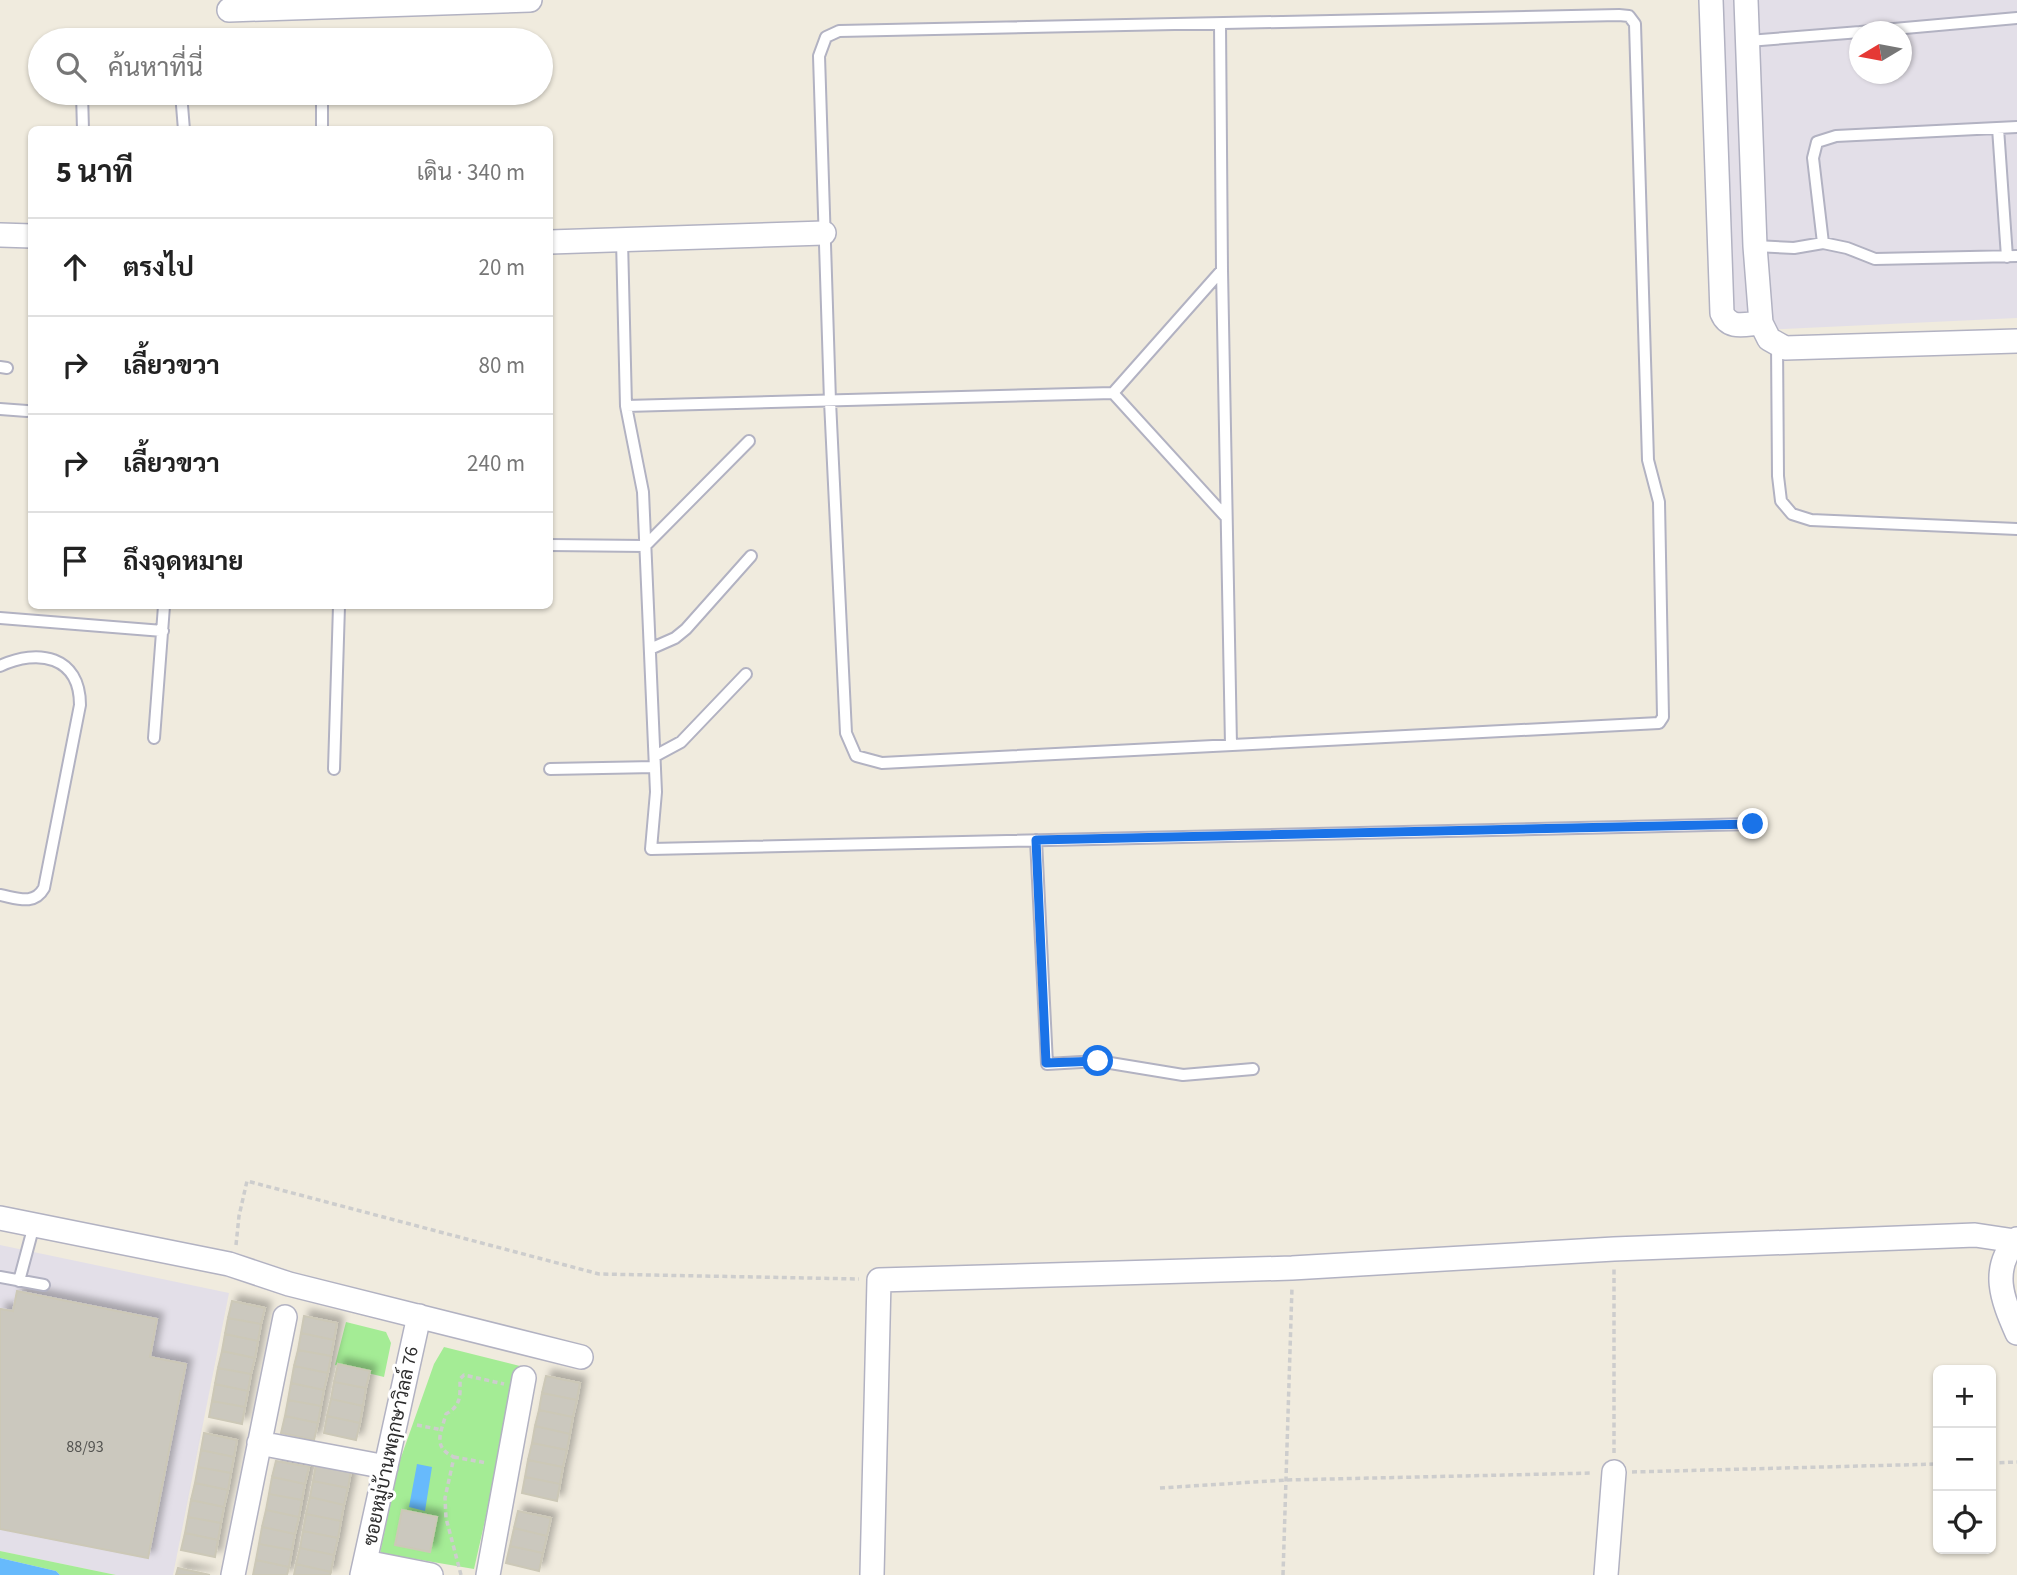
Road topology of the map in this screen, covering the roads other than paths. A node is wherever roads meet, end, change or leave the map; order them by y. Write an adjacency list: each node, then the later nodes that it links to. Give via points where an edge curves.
1 (530, 0): 4 (street)
2 (1712, 0): 28 (street, via 1721,313 1732,325)
3 (1746, 0): 10 (street)
4 (394, 2): 5 (street)
5 (229, 10)
6 (2017, 18): 8 (lane)
7 (1220, 24): 19 (lane, via 839,31 826,37 819,56); 27 (lane); 50 (lane, via 1619,15 1633,20 1648,460 1659,502 1662,676 1662,717 1651,726)
8 (1912, 27)
9 (1849, 33): 10 (lane)
10 (1748, 41): 25 (street)
11 (82, 105): 14 (lane)
12 (182, 105): 15 (lane)
13 (322, 105): 16 (lane)
14 (83, 126)
15 (184, 126)
16 (322, 126)
17 (2017, 127): 18 (lane)
18 (1998, 128): 24 (lane, via 1836,136 1817,142 1813,158); 26 (lane)
19 (824, 233): 22 (street); 32 (lane)
20 (0, 235): 21 (street)
21 (28, 236)
22 (621, 240): 23 (street); 33 (lane)
23 (553, 242)
24 (1824, 243): 25 (lane, via 1794,248); 26 (lane, via 1875,259)
25 (1755, 246): 28 (street)
26 (2012, 256)
27 (1222, 270): 31 (lane); 37 (lane)
28 (1761, 323): 30 (street, via 1769,339)
29 (2017, 341): 30 (street, via 1785,348)
30 (1777, 343): 38 (lane, via 1778,477 1781,501 1792,514 1811,520)
31 (1112, 393): 32 (lane); 37 (lane)
32 (830, 401): 33 (lane); 50 (lane, via 846,733 856,756 882,763)
33 (626, 406): 40 (lane, via 643,492)
34 (0, 410): 35 (lane)
35 (27, 411)
36 (750, 441): 40 (lane)
37 (1226, 517): 50 (lane)
38 (2017, 529)
39 (553, 545): 40 (lane)
40 (645, 546): 46 (lane)
41 (751, 556): 46 (lane, via 686,629)
42 (164, 609): 45 (lane)
43 (339, 609): 52 (lane)
44 (0, 618): 45 (lane)
45 (163, 631): 49 (lane)
46 (650, 649): 51 (lane)
47 (0, 666): 56 (lane, via 31,657 63,664 78,684 80,705 44,888 31,900)
48 (746, 674): 51 (lane, via 681,742)
49 (154, 738)
50 (1231, 745)
51 (655, 762): 53 (lane); 55 (lane, via 651,849)
52 (334, 769)
53 (550, 769)
54 (1753, 824): 55 (lane)
55 (1036, 840): 57 (lane, via 1046,1063 1098,1061 1183,1075)
56 (0, 895)
57 (1253, 1069)
58 (0, 1218): 59 (street)
59 (34, 1225): 62 (lane); 64 (street, via 229,1264)
60 (2016, 1240): 66 (street, via 2004,1256 2001,1276 2006,1307); 76 (street, via 1975,1235 1292,1268 879,1280)
61 (0, 1277): 62 (lane)
62 (19, 1281): 63 (lane)
63 (44, 1286)
64 (419, 1316): 67 (street); 70 (street, ซอยหมู่บ้านพฤกษาวิลล์ 76)
65 (285, 1317): 69 (street)
66 (2017, 1333)
67 (581, 1357)
68 (523, 1383): 75 (street)
69 (259, 1443): 70 (street); 73 (street)
70 (386, 1467): 72 (street, ซอยหมู่บ้านพฤกษาวิลล์ 76)
71 (1614, 1472): 77 (street)
72 (364, 1569): 74 (street)
73 (233, 1575)
74 (431, 1575)
75 (488, 1575)
76 (872, 1575)
77 (1606, 1575)

